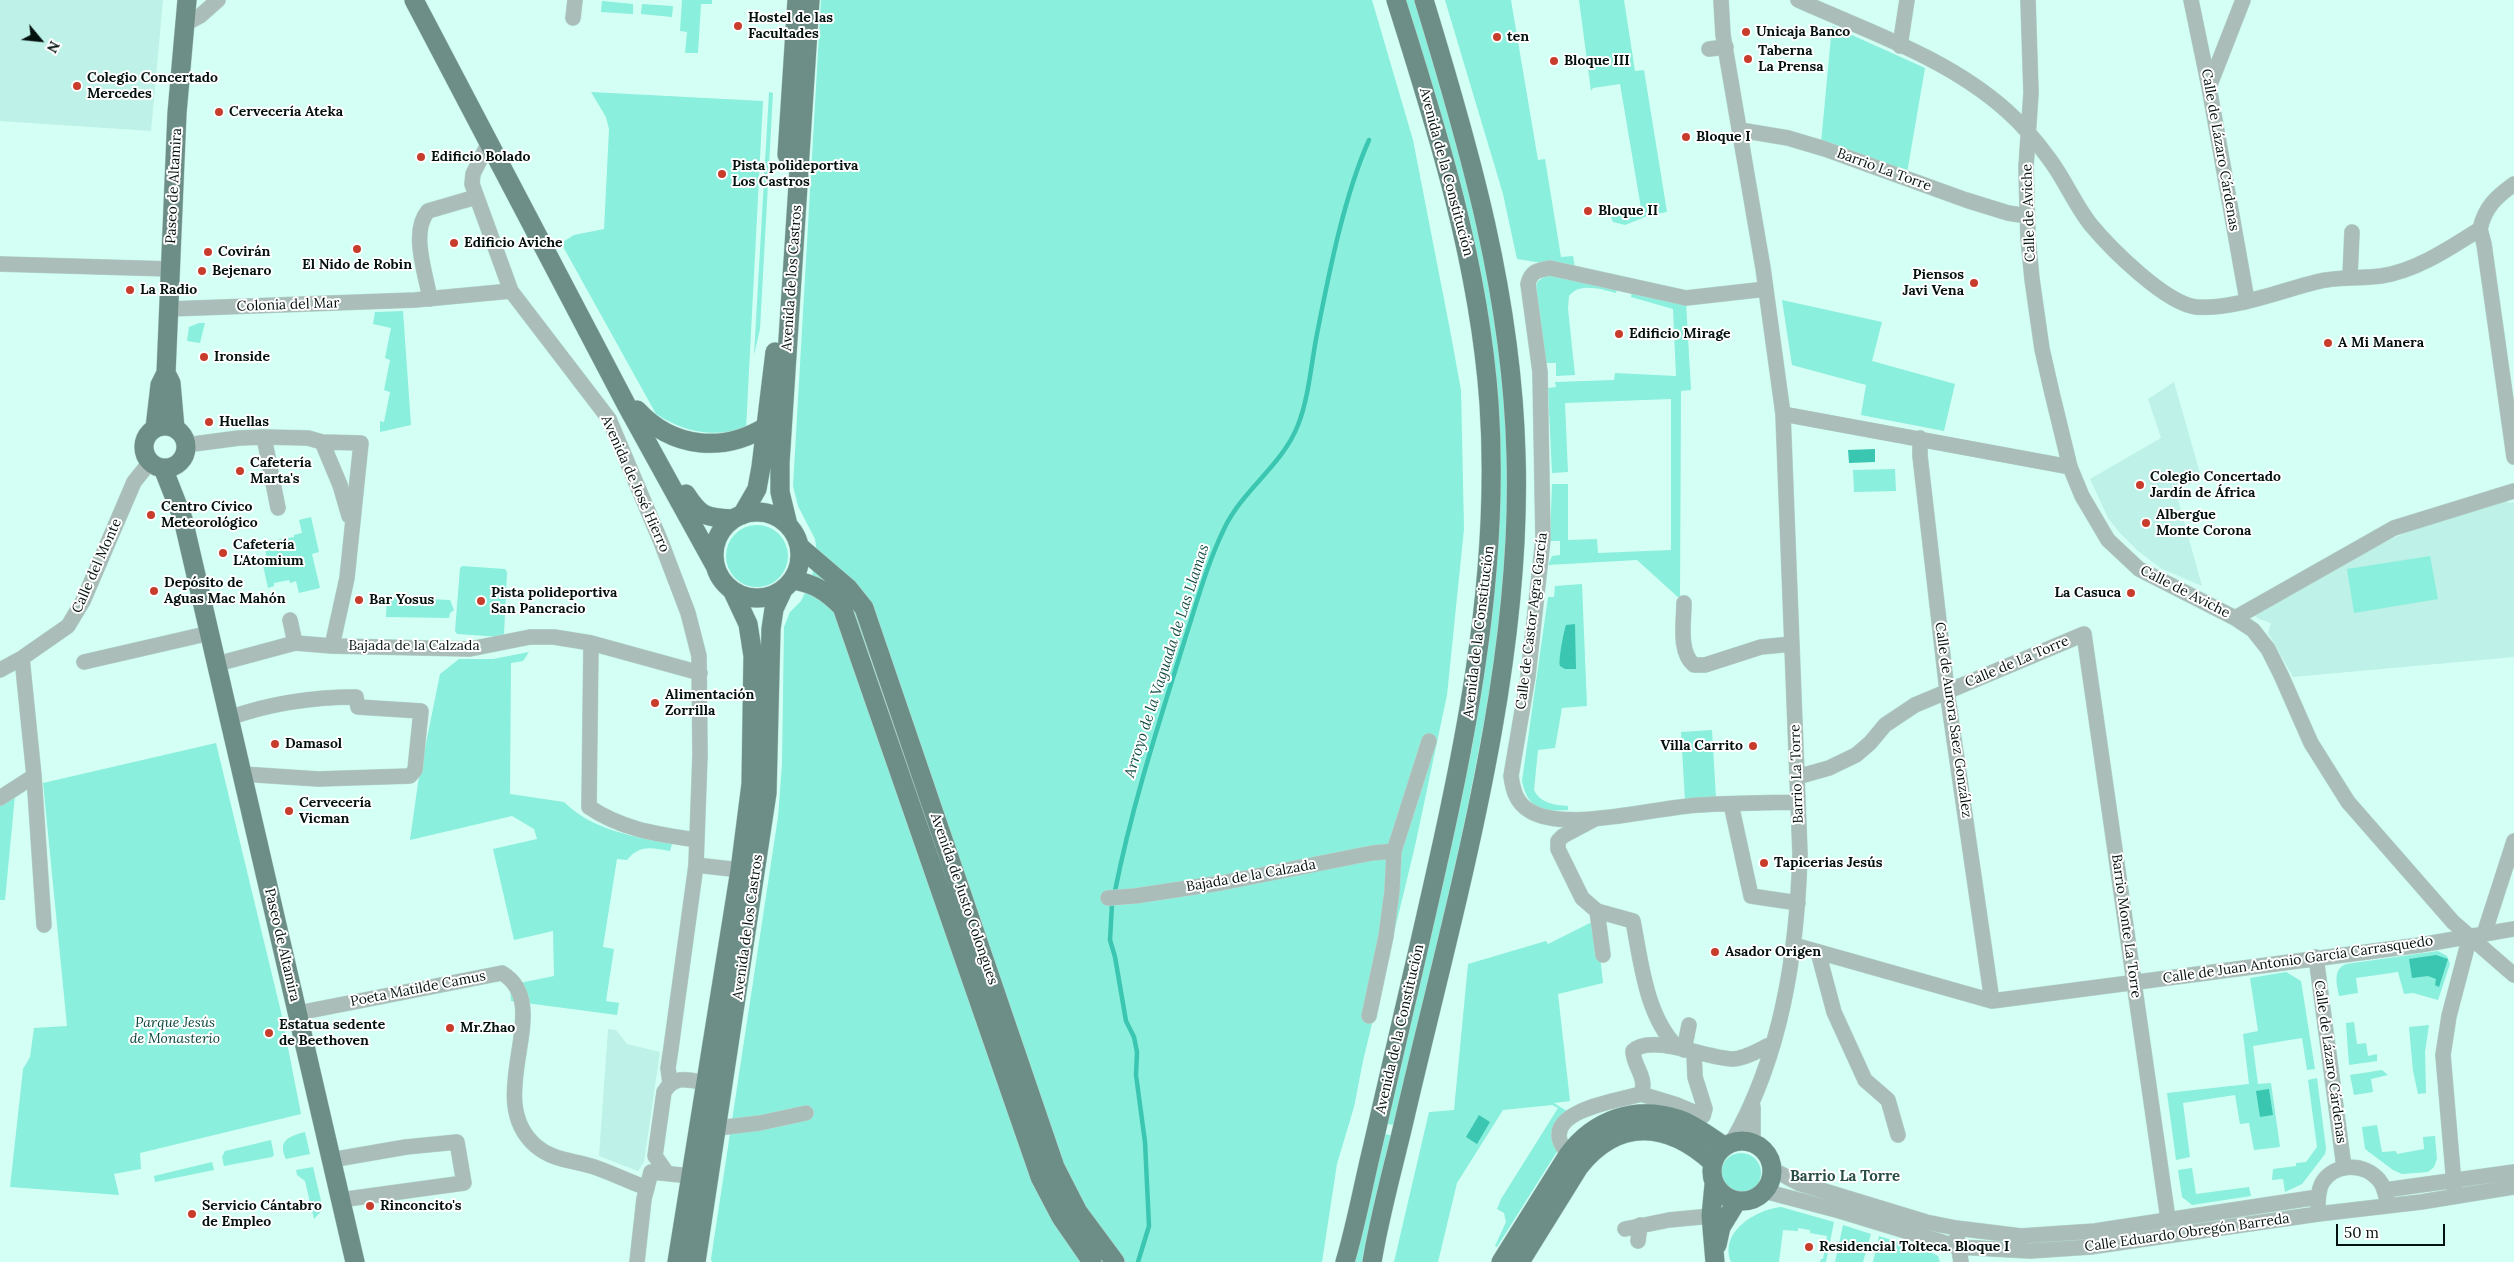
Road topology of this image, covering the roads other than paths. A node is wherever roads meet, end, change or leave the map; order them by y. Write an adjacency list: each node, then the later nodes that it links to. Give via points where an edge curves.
1 (188, 0): 17 (main road, Paseo de Altamira)
2 (218, 0): 17 (street)
3 (414, 0): 24 (main road, Avenida de José Hierro)
4 (575, 0): 16 (street)
5 (797, 0): 42 (main road, Avenida de los Castros)
6 (810, 0): 60 (main road, Avenida de los Castros, via 780,463 780,492)
7 (1396, 0): 153 (main road, Avenida de la Constitución, via 1453,190 1468,254 1488,392 1492,505 1484,610 1471,704 1442,845)
8 (1424, 0): 154 (main road, Avenida de la Constitución, via 1460,118 1502,297 1514,404 1516,510 1502,673 1484,768)
9 (1711, 0): 18 (street, Barrio La Torre)
10 (1721, 0): 18 (street, Barrio La Torre)
11 (1798, 0): 19 (street, Calle de Aviche)
12 (1907, 0): 19 (street)
13 (2028, 0): 23 (street, via 2031,84)
14 (2191, 0): 21 (street, Calle de Lázaro Cárdenas)
15 (2243, 0): 21 (street)
16 (573, 18)
17 (185, 24): 31 (main road, Paseo de Altamira, via 177,113)
18 (1724, 41): 20 (street); 22 (street, Barrio La Torre)
19 (1900, 46): 23 (street, Calle de Aviche, via 1979,88)
20 (1709, 50)
21 (2209, 86): 36 (street, Calle de Lázaro Cárdenas)
22 (1740, 130): 27 (street, Barrio La Torre, via 1788,138 1825,149 1966,200); 33 (street, Barrio La Torre)
23 (2028, 132): 27 (street, Calle de Aviche); 36 (street, Calle de Aviche, via 2050,160 2090,224 2156,287 2195,307)
24 (489, 142): 26 (street, Avenida de José Hierro, via 473,174); 39 (main road, Avenida de José Hierro)
25 (2514, 184): 28 (street, via 2489,204)
26 (476, 197): 34 (street, Avenida de José Hierro); 35 (street, via 428,211 423,217 421,244)
27 (2027, 216): 52 (street, Calle de Aviche, via 2042,348)
28 (2480, 229): 32 (street, Calle de Aviche, via 2399,271 2379,276); 40 (street)
29 (2352, 232): 32 (street)
30 (0, 264): 31 (street)
31 (170, 269): 37 (main road, Paseo de Altamira)
32 (2350, 276): 36 (street, Calle de Aviche)
33 (1766, 289): 41 (street, Barrio La Torre); 88 (street, Calle de Castor Agra García, via 1686,298 1550,268 1537,271 1530,277 1528,284 1540,372 1543,539 1528,676 1511,776 1513,791 1530,811 1542,816)
34 (511, 291): 35 (street); 78 (street, Avenida de José Hierro, via 609,419 688,613)
35 (430, 299): 37 (street, Colonia del Mar)
36 (2247, 300)
37 (169, 309): 38 (main road, Paseo de Altamira)
38 (166, 373): 43 (main road, Paseo de Altamira, via 160,385); 44 (main road, Paseo de Altamira, via 170,383)
39 (622, 393): 42 (main road, Avenida de José Hierro, via 655,427 690,442 739,440); 50 (main road, Avenida de José Hierro)
40 (2511, 412): 49 (street)
41 (1783, 414): 46 (street); 72 (street, Barrio La Torre)
42 (768, 426): 57 (main road, Avenida de los Castros, via 757,489)
43 (155, 428): 44 (main road); 51 (main road, via 144,444 145,453)
44 (174, 428): 48 (main road, via 182,435)
45 (264, 437): 47 (street, Bajada de la Calzada, via 308,438); 48 (street, Bajada de la Calzada); 56 (street)
46 (1920, 438): 52 (street); 79 (street, Calle de Aurora Saez González)
47 (322, 442): 53 (street, Bajada de la Calzada); 54 (street, Bajada de la Calzada, via 361,443)
48 (184, 452): 51 (main road, via 170,468); 58 (main road, Paseo de Altamira)
49 (2514, 457)
50 (661, 464): 57 (main road, Avenida de José Hierro, via 670,470 696,510 711,519); 62 (main road, Avenida de José Hierro)
51 (157, 465): 58 (main road, Paseo de Altamira); 74 (street, Calle del Monte, via 134,482 76,615 58,634)
52 (2070, 468): 66 (street, Calle de Aviche, via 2096,521 2121,554 2158,581)
53 (340, 485): 54 (street); 59 (street, Bajada de la Calzada)
54 (356, 486): 59 (street, Bajada de la Calzada)
55 (2514, 491): 66 (street, via 2394,528)
56 (278, 508)
57 (737, 517): 60 (main road, via 748,512 766,512); 62 (main road, via 717,539)
58 (183, 519): 68 (main road, Paseo de Altamira)
59 (352, 525): 73 (street, Bajada de la Calzada, via 347,578)
60 (788, 525): 61 (main road)
61 (800, 547): 63 (main road, via 800,564); 152 (main road, Avenida de Justo Colongues, via 848,588 864,608 1044,1136 1068,1195)
62 (714, 564): 64 (main road, via 721,580)
63 (788, 586): 64 (main road, via 766,599 749,599); 117 (main road, Avenida de los Castros, via 774,609 771,629 767,793); 151 (main road, Avenida de Justo Colongues, via 812,583 825,590 842,607 1040,1177 1061,1217)
64 (733, 592): 93 (main road, Avenida de los Castros, via 748,624 753,656 750,784)
65 (1684, 603): 72 (street, via 1684,646 1688,660 1694,665 1705,665 1762,647)
66 (2235, 618): 99 (street, Calle de Aviche, via 2253,630 2268,649 2311,743 2348,802 2453,922)
67 (290, 620): 70 (street)
68 (210, 633): 75 (street); 76 (main road, Paseo de Altamira)
69 (2084, 634): 79 (street, Calle de La Torre); 105 (street, Barrio Monte La Torre)
70 (295, 643): 73 (street, Bajada de la Calzada); 76 (street, Bajada de la Calzada)
71 (591, 644): 73 (street, Bajada de la Calzada, via 530,637 470,649); 78 (street, Bajada de la Calzada); 89 (street, via 589,807 606,819 628,828)
72 (1792, 644): 84 (street, Barrio La Torre)
73 (332, 646)
74 (22, 658): 77 (street, Calle del Monte); 83 (street)
75 (84, 662)
76 (217, 664): 80 (main road, Paseo de Altamira)
77 (0, 670)
78 (700, 673): 89 (street)
79 (1947, 691): 84 (street, Calle de La Torre, via 1915,705 1885,725 1856,755 1829,768); 106 (street, Calle de Aurora Saez González)
80 (229, 718): 82 (main road, Paseo de Altamira); 82 (street, via 288,702 322,697 356,697 358,707 421,712 415,770 410,776 318,779)
81 (1429, 741): 91 (street)
82 (242, 774): 107 (main road, Paseo de Altamira)
83 (34, 776): 85 (street); 97 (street)
84 (1797, 777): 86 (street, Barrio La Torre)
85 (0, 798)
86 (1797, 802): 87 (street, Calle de Castor Agra García); 95 (street, Barrio La Torre)
87 (1731, 804): 88 (street, Calle de Castor Agra García, via 1697,805); 95 (street, via 1751,896)
88 (1595, 819): 96 (street, via 1562,836 1558,849 1582,898)
89 (697, 840): 92 (street)
90 (2514, 841): 99 (street)
91 (1394, 851): 94 (street, Bajada de la Calzada, via 1221,883); 108 (street, via 1386,936)
92 (696, 865): 93 (street, Avenida de los Castros); 112 (street, via 668,1068)
93 (740, 870): 113 (main road, Avenida de los Castros)
94 (1108, 898)
95 (1798, 903): 100 (street, Barrio La Torre)
96 (1597, 912): 102 (street); 111 (street, via 1633,920 1642,966 1660,1027)
97 (44, 925)
98 (2514, 929): 99 (street, Calle de Juan Antonio García Carrasquedo)
99 (2477, 935): 103 (street, Calle de Juan Antonio García Carrasquedo); 104 (street, Calle de Aviche); 129 (street, via 2449,1016 2443,1055)
100 (1794, 945): 101 (street); 110 (street, Barrio La Torre)
101 (1818, 952): 106 (street); 118 (street, via 1834,1012 1865,1080 1888,1100)
102 (1603, 955)
103 (2316, 957): 105 (street, Calle de Juan Antonio García Carrasquedo); 124 (street, Calle de Lázaro Cárdenas)
104 (2514, 975)
105 (2134, 982): 106 (street, Calle de Juan Antonio García Carrasquedo); 142 (street, Barrio Monte La Torre)
106 (1992, 1001)
107 (298, 1013): 122 (main road, Paseo de Altamira); 132 (street, Poeta Matilde Camus, via 502,974 514,984 522,1012 522,1037 513,1100 514,1112 528,1139 547,1154 596,1167)
108 (1369, 1016)
109 (1689, 1025): 111 (street)
110 (1772, 1044): 111 (street, via 1734,1059); 115 (street, Barrio La Torre)
111 (1685, 1050): 114 (street, via 1646,1046 1632,1051 1641,1074); 114 (street, via 1705,1109 1703,1116)
112 (670, 1083): 113 (street, via 687,1079); 127 (street, via 660,1108 655,1156)
113 (706, 1083): 128 (main road, Avenida de los Castros)
114 (1641, 1094): 121 (street, via 1593,1106 1566,1122 1561,1129 1560,1142)
115 (1752, 1106): 119 (street, Barrio La Torre); 120 (street, Barrio La Torre)
116 (806, 1113): 117 (street)
117 (718, 1128): 150 (main road, Avenida de los Castros)
118 (1898, 1135)
119 (1753, 1143): 120 (main road); 125 (main road, via 1766,1153)
120 (1728, 1144): 121 (main road, via 1680,1119 1638,1114 1600,1125); 123 (main road, Barrio La Torre, via 1717,1153)
121 (1568, 1155): 155 (main road)
122 (331, 1160): 137 (main road, Paseo de Altamira); 137 (street, via 457,1142 464,1183)
123 (1713, 1163): 130 (main road); 156 (main road, via 1686,1142 1662,1132 1627,1133 1614,1137 1588,1155)
124 (2344, 1167): 133 (street, via 2369,1171); 136 (street, via 2327,1177)
125 (1772, 1169): 134 (main road); 143 (street, Calle Eduardo Obregón Barreda, via 1798,1183)
126 (2514, 1172): 129 (street)
127 (667, 1173): 128 (street); 132 (street, via 652,1172)
128 (691, 1176): 149 (main road, Avenida de los Castros)
129 (2453, 1180): 133 (street); 135 (street)
130 (1714, 1185): 138 (main road, via 1724,1196); 141 (main road)
131 (2514, 1187): 135 (street)
132 (647, 1188): 148 (street, via 640,1221)
133 (2385, 1190): 139 (street)
134 (1764, 1191): 138 (main road, via 1752,1200); 145 (street, Calle Eduardo Obregón Barreda, via 1840,1211)
135 (2455, 1196): 139 (street)
136 (2318, 1197): 140 (street); 142 (street, Calle Eduardo Obregón Barreda)
137 (340, 1200): 147 (main road, Paseo de Altamira)
138 (1737, 1201): 146 (main road, via 1721,1227)
139 (2388, 1206): 140 (street, Calle Eduardo Obregón Barreda)
140 (2318, 1214): 145 (street, Calle Eduardo Obregón Barreda, via 2060,1250)
141 (1711, 1216): 144 (street, via 1633,1227); 146 (main road)
142 (2168, 1218): 143 (street, Calle Eduardo Obregón Barreda, via 2051,1235 2021,1236)
143 (1956, 1228): 145 (street)
144 (1638, 1241)
145 (1960, 1254)
146 (1714, 1260)
147 (354, 1262)
148 (637, 1262)
149 (677, 1262)
150 (696, 1262)
151 (1092, 1262)
152 (1116, 1262)
153 (1346, 1262)
154 (1372, 1262)
155 (1501, 1262)
156 (1520, 1262)

